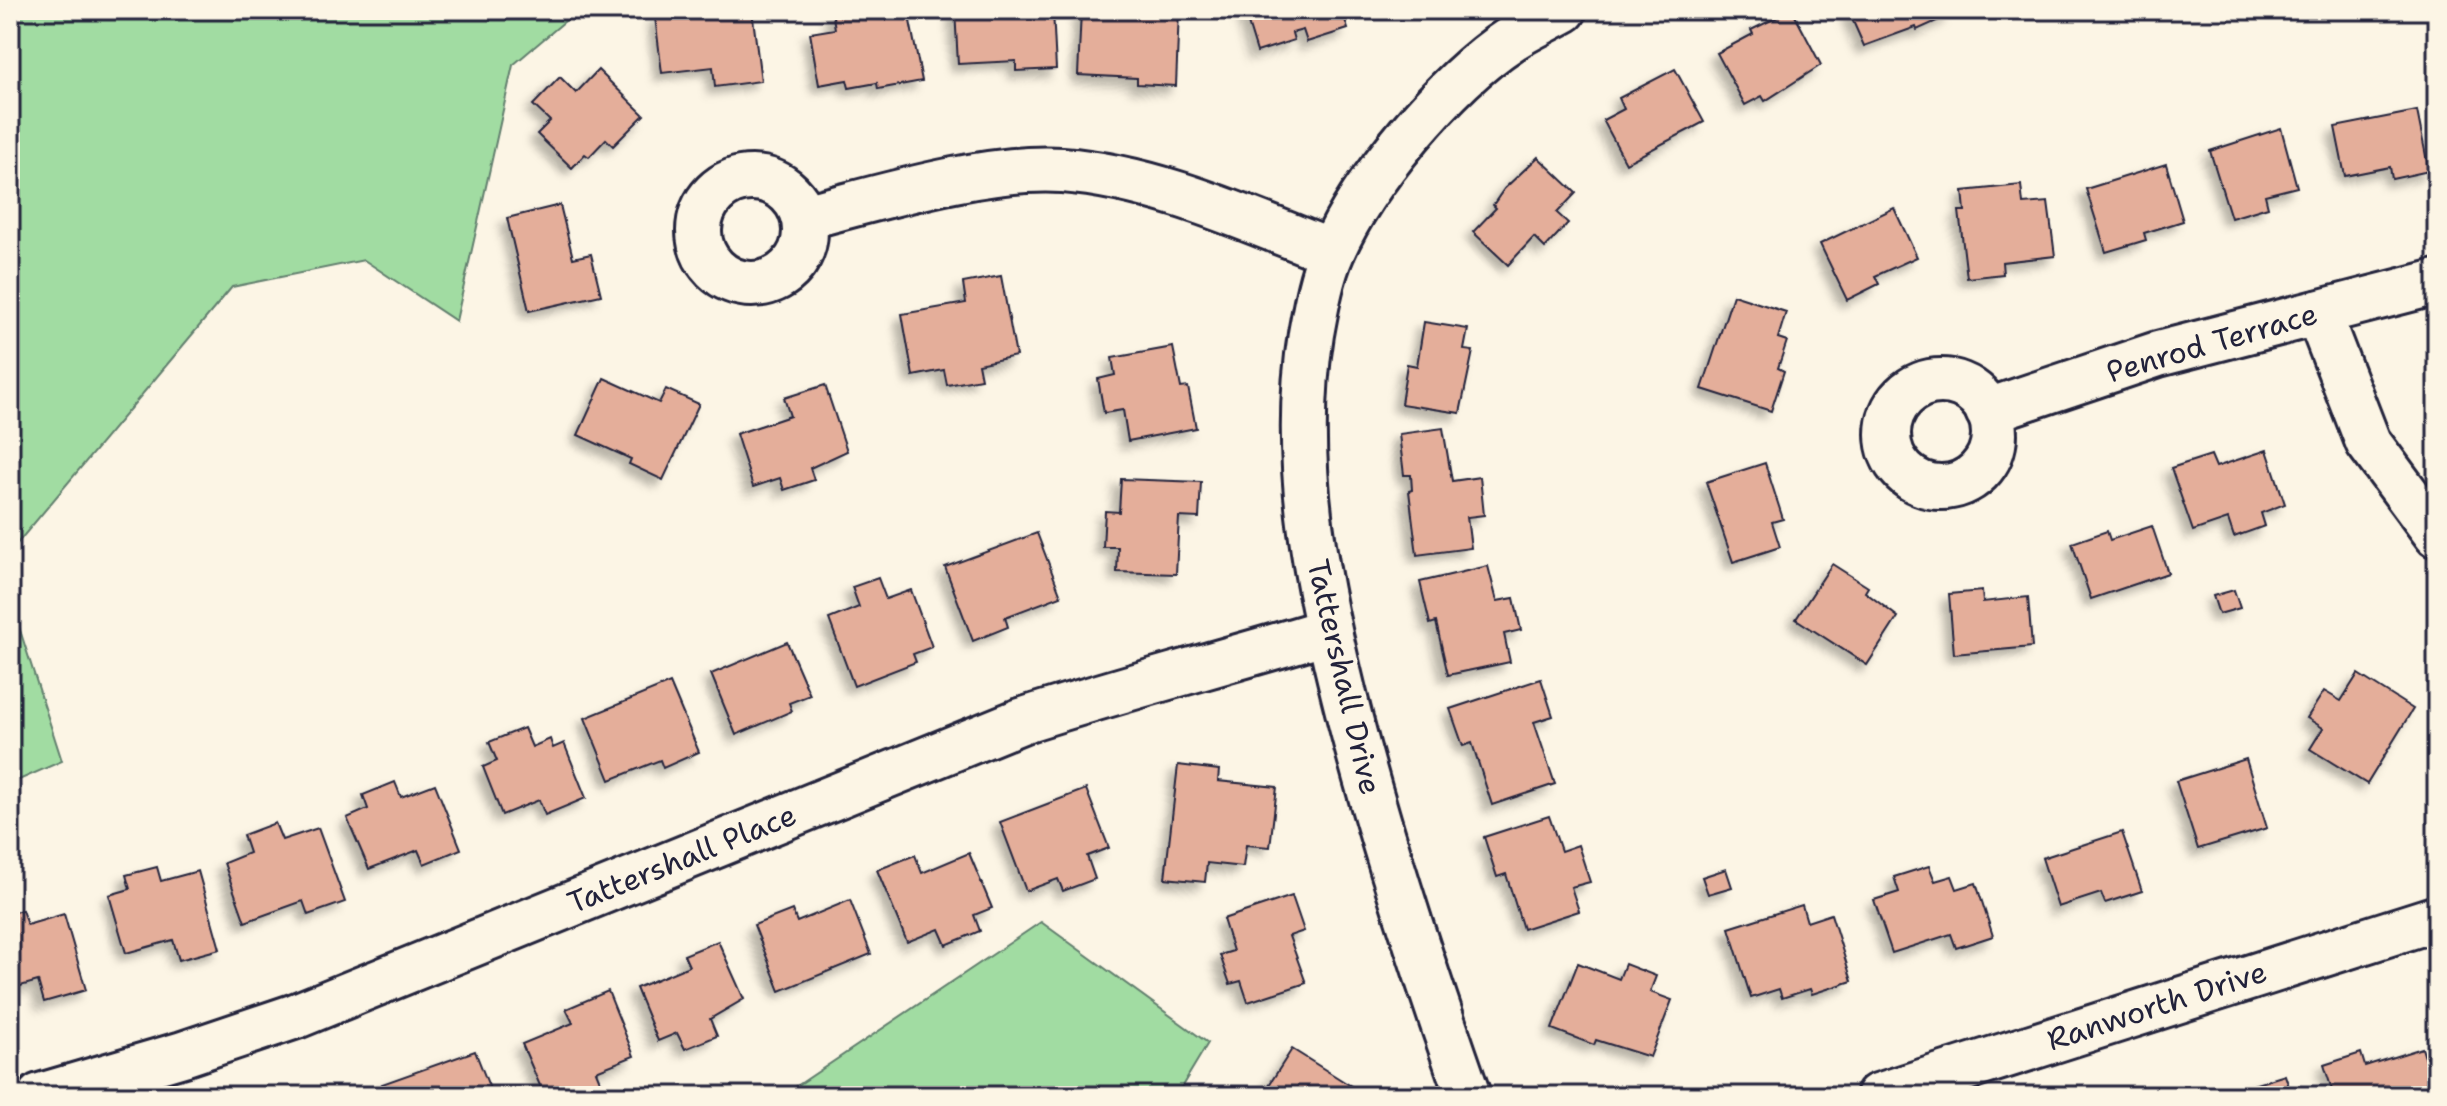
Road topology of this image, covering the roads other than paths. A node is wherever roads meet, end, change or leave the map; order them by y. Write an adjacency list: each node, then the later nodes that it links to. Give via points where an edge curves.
1 (1564, 10): 3 (street, Tattershall Drive, via 1511,39 1421,121)
2 (804, 217): 3 (street, via 984,175 1062,170 1134,183 1210,206)
3 (1331, 252): 8 (street, Tattershall Drive, via 1316,306 1302,413)
4 (2437, 282): 5 (street, Penrod Terrace)
5 (2318, 313): 6 (street, Penrod Terrace, via 2158,354); 7 (street, via 2368,442)
6 (1988, 411)
7 (2437, 535)
8 (1327, 631): 10 (street, Tattershall Place, via 1021,721 296,1016); 11 (street, Tattershall Drive, via 1400,898)
9 (2437, 918): 12 (street, Ranworth Drive)
10 (40, 1096)
11 (1468, 1096)
12 (1878, 1096)

